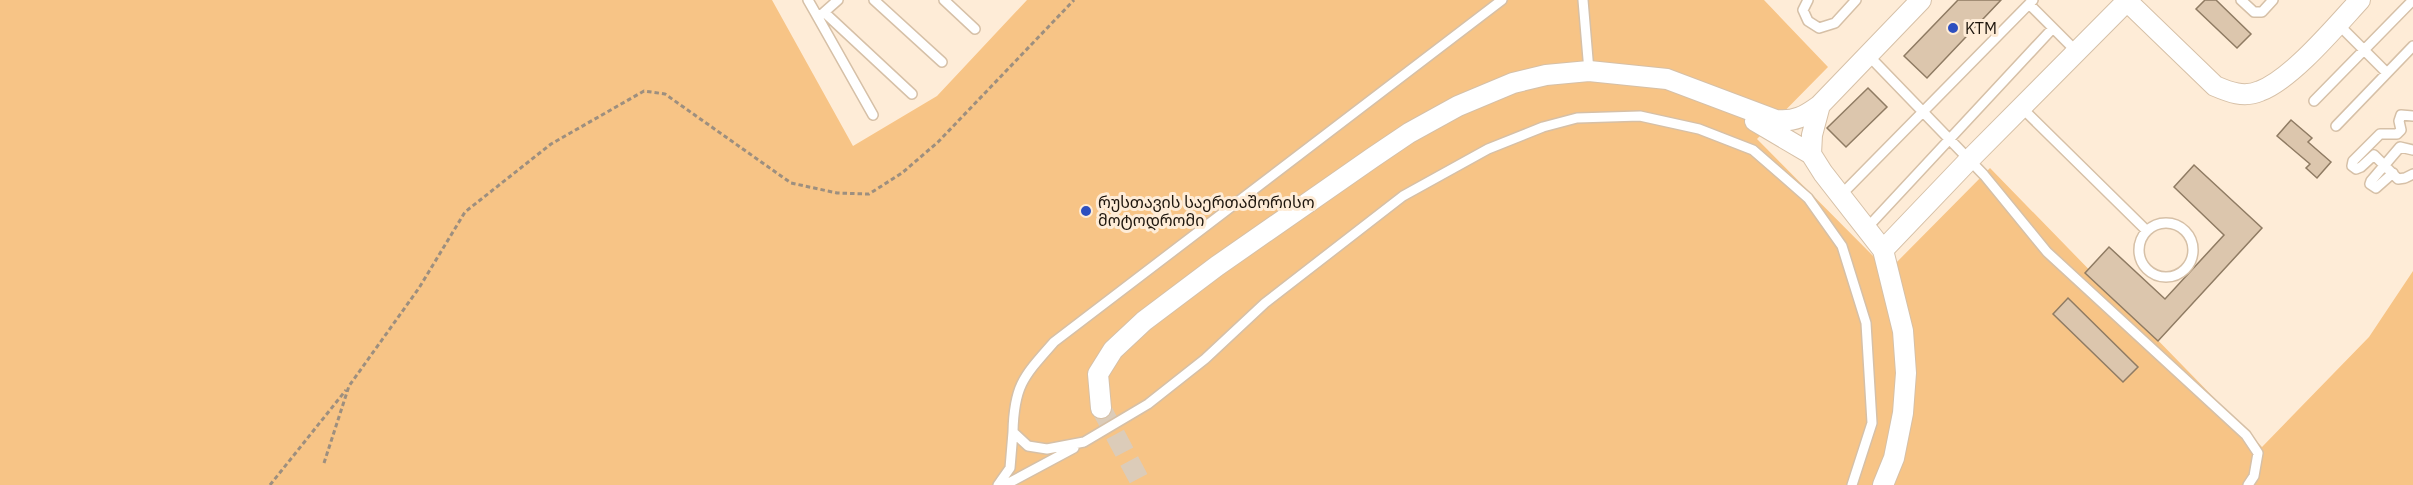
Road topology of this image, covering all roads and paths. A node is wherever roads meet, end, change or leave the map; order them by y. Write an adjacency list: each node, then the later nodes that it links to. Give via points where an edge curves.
1 (808, 0): 17 (lane)
2 (838, 0): 17 (lane)
3 (874, 0): 25 (lane)
4 (945, 0): 19 (lane)
5 (1074, 0): 47 (path, via 938,142 902,173 869,194 837,193 791,183 665,94 644,91 551,144 465,212 418,288)
6 (1502, 0): 49 (lane, via 1054,342 1025,375 1014,405)
7 (1583, 0): 26 (lane)
8 (1808, 0): 9 (lane, via 1803,10 1808,21 1819,28 1835,23)
9 (1856, 0)
10 (1921, 0): 24 (street)
11 (2241, 0): 12 (lane, via 2254,12 2262,12)
12 (2273, 0)
13 (2360, 0): 18 (street)
14 (2413, 0): 22 (lane)
15 (2127, 1): 18 (street, via 2215,86 2233,94 2259,92 2278,80); 23 (street)
16 (2031, 2): 20 (lane); 33 (lane)
17 (821, 13): 28 (lane); 34 (lane)
18 (2338, 24): 22 (lane)
19 (975, 28)
20 (2054, 28): 23 (lane); 37 (lane)
21 (2413, 46): 27 (lane)
22 (2364, 50): 27 (lane); 29 (lane)
23 (2077, 52): 32 (street)
24 (1868, 55): 30 (street); 33 (lane)
25 (942, 62)
26 (1589, 71): 31 (street, via 1667,79); 48 (street, via 1513,83 1458,106 1372,158 1136,328 1113,350 1098,374)
27 (2387, 73): 36 (lane)
28 (912, 94)
29 (2314, 101)
30 (1820, 105): 31 (street, via 1790,122); 39 (street)
31 (1736, 106): 39 (street, via 1751,119)
32 (2021, 107): 40 (street); 45 (lane)
33 (1923, 111): 37 (lane); 43 (lane)
34 (873, 115)
35 (2413, 116): 41 (lane, via 2401,115 2401,130 2397,134 2380,134 2353,161 2356,169 2374,155)
36 (2336, 126)
37 (1950, 138): 40 (lane); 44 (lane)
38 (2413, 150): 41 (lane, via 2400,147 2370,184 2376,188)
39 (1811, 153): 43 (street)
40 (1969, 160): 46 (street); 57 (lane, via 2047,252 2246,435 2258,453 2254,476)
41 (2392, 173): 42 (lane, via 2400,179)
42 (2413, 174)
43 (1839, 197): 44 (street)
44 (1866, 229): 46 (street)
45 (2147, 231): 45 (lane, via 2139,250 2145,267 2159,276 2184,270 2193,255 2193,246 2184,230 2168,223)
46 (1883, 250): 56 (street, via 1903,331 1906,374 1894,458)
47 (349, 386): 51 (path); 52 (path)
48 (1101, 408)
49 (1013, 432): 50 (lane, via 1028,446 1047,449); 53 (lane, via 1010,468)
50 (1084, 442): 54 (lane); 55 (lane, via 1148,404 1205,359 1265,303 1403,196 1488,149 1543,127 1577,118 1640,116 1699,129 1753,150 1808,198 1842,246 1866,323 1872,423)
51 (324, 463)
52 (270, 485)
53 (998, 485)
54 (1005, 485)
55 (1852, 485)
56 (1883, 485)
57 (2248, 485)

